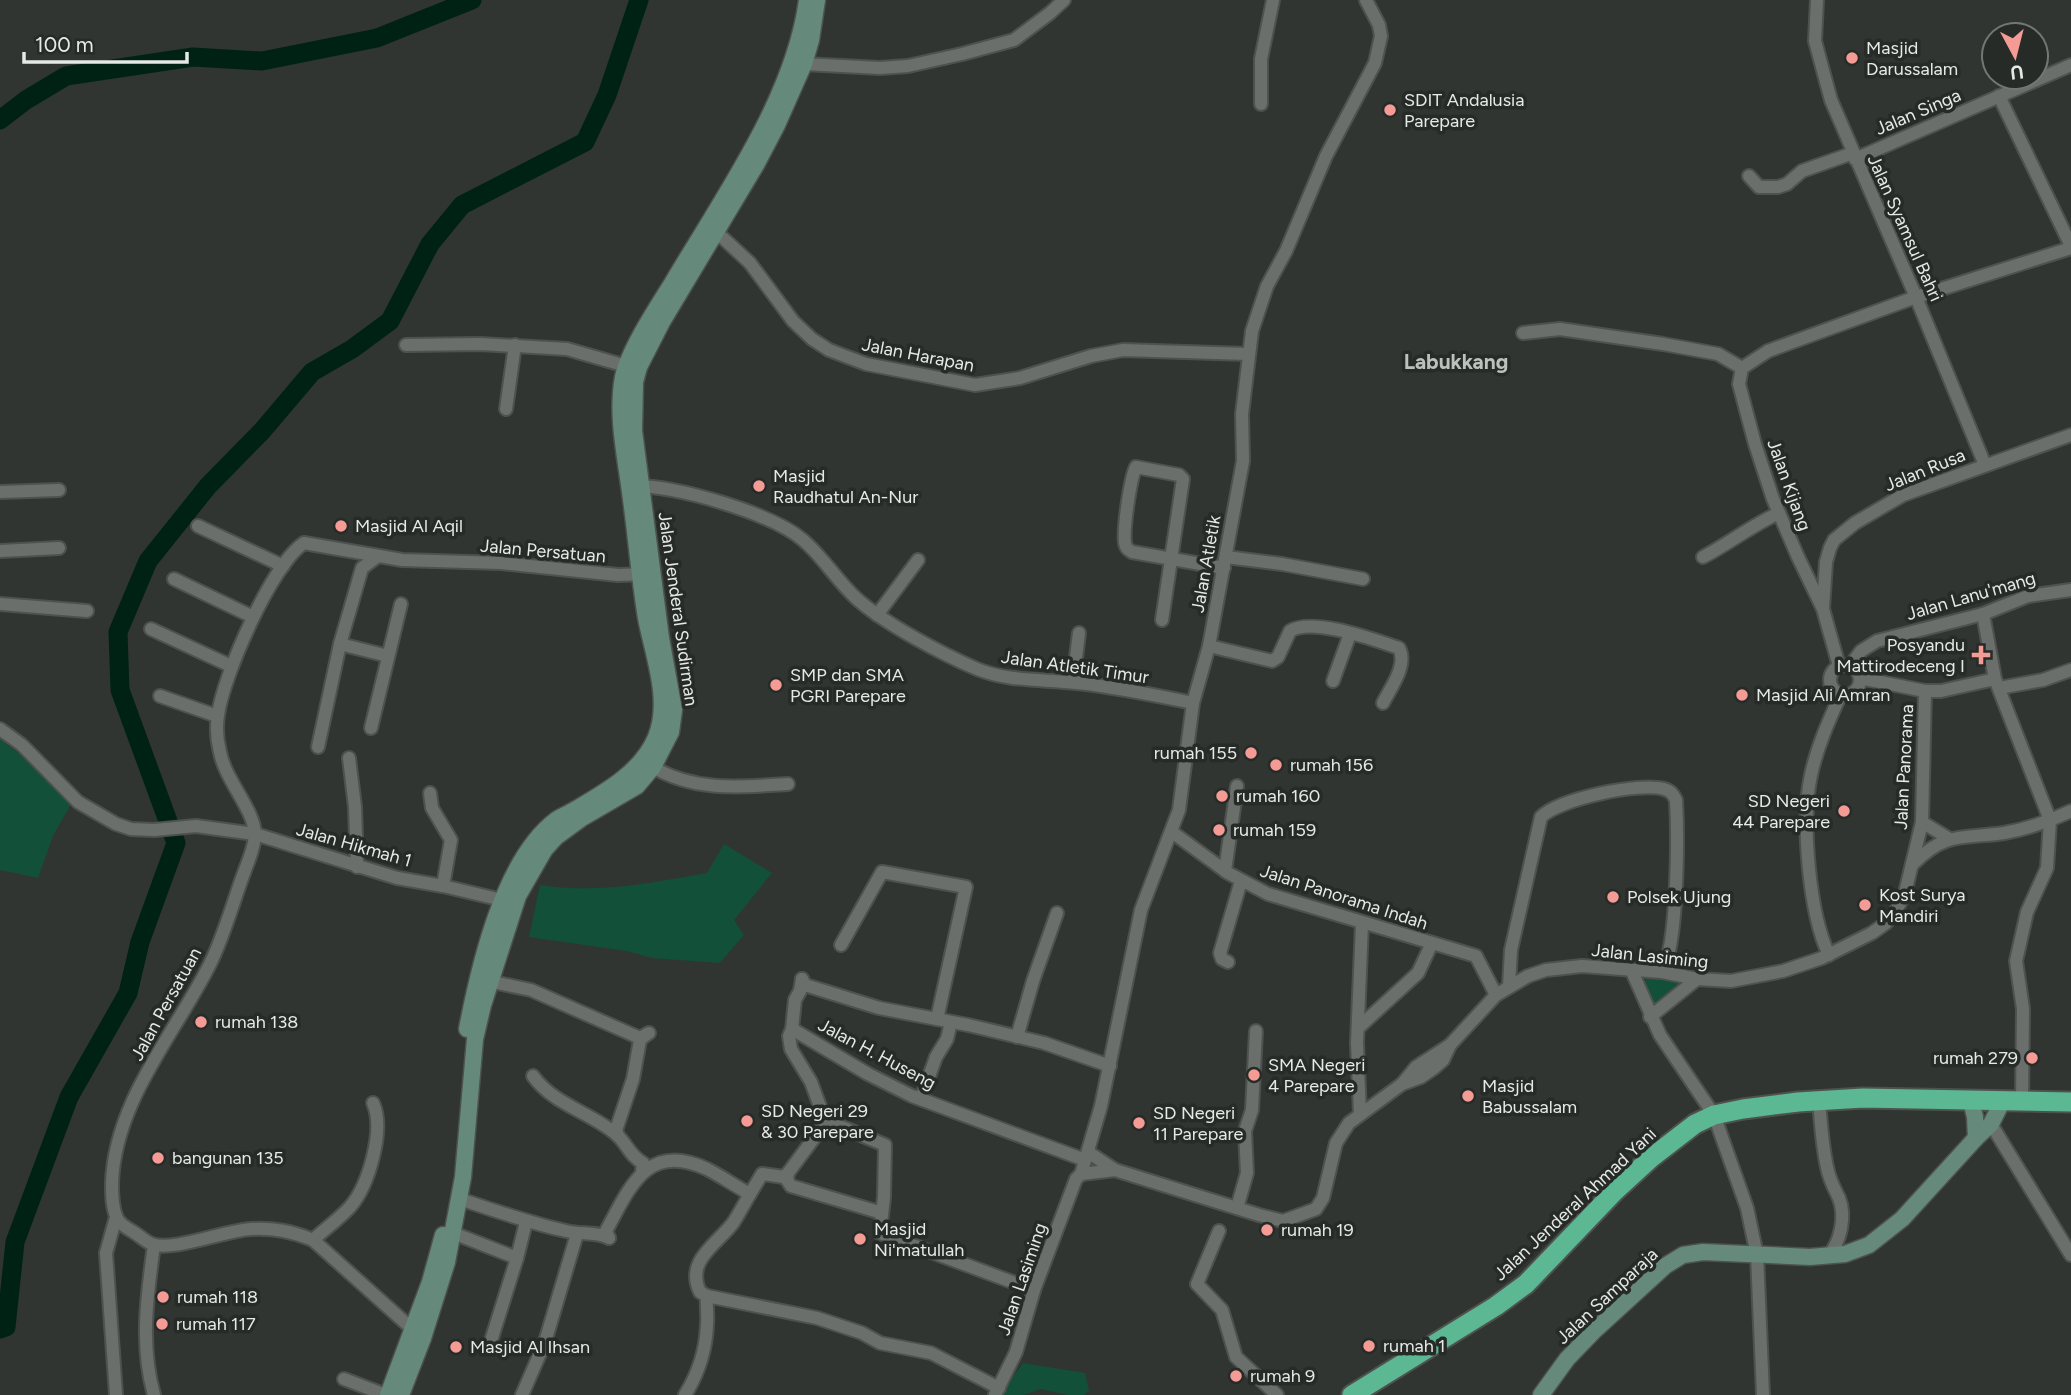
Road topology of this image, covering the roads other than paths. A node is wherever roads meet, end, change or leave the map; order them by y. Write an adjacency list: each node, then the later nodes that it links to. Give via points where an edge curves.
1 (807, 0): 12 (main road, Jalan Jenderal Sudirman, via 783,84)
2 (817, 0): 7 (main road, Jalan Jenderal Sudirman)
3 (1064, 0): 7 (street, via 1014,40 962,54 880,68)
4 (1273, 0): 10 (street, via 1261,59)
5 (1366, 0): 20 (street, Jalan Atletik, via 1381,36 1375,63 1326,156 1267,286)
6 (1817, 0): 11 (street, Jalan Syamsul Bahri, via 1815,41 1831,100)
7 (804, 64): 12 (main road, Jalan Jenderal Sudirman, via 777,125)
8 (2071, 65): 9 (street, Jalan Singa)
9 (1999, 96): 11 (street, Jalan Singa); 15 (street)
10 (1261, 104)
11 (1854, 156): 13 (street, Jalan Singa, via 1802,171 1778,187 1759,187); 16 (street, Jalan Syamsul Bahri)
12 (742, 176): 14 (main road, Jalan Jenderal Sudirman); 21 (main road, Jalan Jenderal Sudirman, via 655,310)
13 (1749, 176)
14 (713, 235): 20 (street, Jalan Harapan, via 723,238 750,263 812,339 866,364 975,385 1020,378 1123,350); 26 (main road, Jalan Jenderal Sudirman, via 639,366 634,403)
15 (2071, 247): 16 (street)
16 (1916, 297): 22 (street, via 1768,351); 25 (street, Jalan Syamsul Bahri)
17 (1523, 332): 22 (street, via 1560,329 1663,344 1718,354)
18 (406, 345): 19 (street)
19 (515, 345): 21 (street, via 567,349); 23 (street)
20 (1247, 354): 37 (street, Jalan Atletik, via 1242,461)
21 (626, 366): 26 (main road, Jalan Jenderal Sudirman, via 621,402)
22 (1742, 368): 29 (street, Jalan Kijang, via 1742,398)
23 (506, 409)
24 (2071, 435): 25 (street, Jalan Rusa)
25 (1985, 465): 45 (street, Jalan Rusa, via 1903,495 1834,540 1826,562)
26 (635, 486): 39 (main road, Jalan Jenderal Sudirman); 48 (street, Jalan Atletik Timur, via 740,509 790,530)
27 (59, 490): 28 (street)
28 (0, 492)
29 (1779, 513): 34 (street); 45 (street, Jalan Kijang)
30 (198, 526): 38 (street)
31 (59, 548): 32 (street)
32 (0, 551)
33 (378, 556): 38 (street, Jalan Persatuan, via 304,543); 39 (street, Jalan Persatuan); 54 (street, via 362,568)
34 (1703, 557)
35 (1171, 558): 35 (street, via 1132,552 1125,545 1128,501 1138,466 1183,479); 37 (street); 50 (street)
36 (918, 560): 48 (street)
37 (1225, 562): 41 (street); 55 (street, Jalan Atletik)
38 (283, 566): 49 (street, Jalan Persatuan)
39 (647, 575): 74 (main road, Jalan Jenderal Sudirman, via 674,710 671,732); 89 (main road, Jalan Jenderal Sudirman, via 662,695 656,735 638,765 618,783 545,831)
40 (174, 579): 49 (street)
41 (1363, 579)
42 (2071, 590): 47 (street, Jalan Lanu'mang, via 2028,596)
43 (0, 604): 46 (street)
44 (401, 604): 56 (street)
45 (1823, 609): 58 (street)
46 (87, 611)
47 (1983, 614): 58 (street, Jalan Lanu'mang, via 1877,641); 63 (street)
48 (877, 615): 62 (street, Jalan Atletik Timur, via 977,669 1014,678)
49 (253, 617): 57 (street, Jalan Persatuan)
50 (1162, 620)
51 (151, 629): 57 (street)
52 (1079, 633): 62 (street)
53 (1350, 634): 55 (street, via 1315,627 1293,629 1272,662); 61 (street); 68 (street, via 1401,650 1402,665)
54 (340, 644): 56 (street); 72 (street)
55 (1209, 646): 67 (street, Jalan Atletik)
56 (388, 656): 70 (street)
57 (231, 666): 69 (street, Jalan Persatuan)
58 (1844, 666): 60 (street, via 1857,670); 65 (street, via 1832,672 1830,682)
59 (2071, 670): 63 (street, via 2043,680)
60 (1860, 678): 64 (street, Jalan Panorama); 65 (street, via 1855,691)
61 (1334, 681)
62 (1073, 682): 67 (street, Jalan Atletik Timur)
63 (1997, 683): 64 (street); 79 (street)
64 (1925, 691): 80 (street, Jalan Panorama)
65 (1841, 694): 94 (street, via 1825,727 1809,793 1811,887)
66 (160, 696): 69 (street)
67 (1193, 703): 81 (street, Jalan Atletik)
68 (1383, 703)
69 (218, 716): 82 (street, Jalan Persatuan, via 225,773 241,797)
70 (371, 728)
71 (0, 729): 82 (street, Jalan Hikmah 1, via 78,802 116,824 131,829 196,826)
72 (318, 747)
73 (349, 758): 85 (street)
74 (653, 767): 75 (street, via 681,782 702,785); 99 (main road, Jalan Jenderal Sudirman, via 637,786 582,818 545,849 519,896)
75 (788, 784)
76 (1237, 786): 86 (street)
77 (430, 793): 88 (street, via 432,808 451,840)
78 (2071, 811): 79 (street)
79 (2050, 820): 83 (street, via 2004,833); 114 (street, via 2047,868 2027,912 2016,961 2023,1009)
80 (1923, 822): 83 (street); 84 (street, Jalan Panorama)
81 (1172, 832): 86 (street, Jalan Panorama Indah); 109 (street, Jalan Atletik, via 1141,911)
82 (255, 834): 85 (street, Jalan Hikmah 1); 132 (street, Jalan Persatuan, via 217,949 126,1115 115,1154 112,1192)
83 (1948, 838): 84 (street)
84 (1913, 863): 94 (street, Jalan Panorama, via 1905,894 1886,923)
85 (357, 867): 88 (street, Jalan Hikmah 1)
86 (1225, 871): 87 (street, Jalan Panorama Indah)
87 (1241, 881): 91 (street, Jalan Panorama Indah); 95 (street, via 1220,953)
88 (443, 886): 89 (street, Jalan Hikmah 1)
89 (502, 900): 99 (main road, Jalan Jenderal Sudirman)
90 (1057, 913): 108 (street)
91 (1362, 924): 92 (street, Jalan Panorama Indah); 105 (street)
92 (1432, 943): 101 (street, Jalan Panorama Indah, via 1476,956); 105 (street, via 1418,973)
93 (841, 945): 103 (street, via 882,872 966,887)
94 (1829, 955): 98 (street, Jalan Lasiming, via 1757,977)
95 (1228, 961)
96 (1631, 969): 97 (street, Jalan Lasiming); 100 (street, Jalan Lasiming, via 1562,967); 102 (street)
97 (1661, 972): 98 (street, Jalan Lasiming); 100 (street, via 1671,949 1676,800 1661,788 1639,788 1595,795 1541,817 1511,950)
98 (1698, 979): 102 (street)
99 (484, 980): 121 (street, via 531,990 640,1038 649,1033 640,1040); 129 (main road, Jalan Jenderal Sudirman); 143 (main road, Jalan Jenderal Sudirman, via 464,1046)
100 (1509, 986): 101 (street, Jalan Lasiming)
101 (1496, 995): 117 (street, Jalan Lasiming, via 1434,1068)
102 (1650, 1017): 118 (street)
103 (937, 1019): 104 (street); 106 (street, via 861,1003 805,985 802,979 794,1000)
104 (951, 1022): 108 (street); 111 (street)
105 (1358, 1028): 117 (street)
106 (792, 1029): 111 (street, Jalan H. Huseng); 119 (street, Jalan H. Huseng, via 791,1049 811,1082)
107 (1256, 1031): 130 (street, via 1252,1110 1245,1130 1247,1173)
108 (1017, 1037): 109 (street)
109 (1110, 1066): 123 (street, Jalan Atletik)
110 (533, 1076): 121 (street, via 546,1093)
111 (921, 1099): 123 (street, Jalan H. Huseng)
112 (1819, 1101): 113 (highway, Jalan Jenderal Ahmad Yani); 118 (highway, Jalan Jenderal Ahmad Yani); 141 (street, via 1826,1164 1843,1217 1836,1246)
113 (1971, 1101): 114 (highway, Jalan Jenderal Ahmad Yani); 122 (main road)
114 (2012, 1102): 115 (highway, Jalan Jenderal Ahmad Yani); 120 (main road, Jalan Samparaja)
115 (2071, 1102)
116 (373, 1103): 137 (street, via 377,1132 365,1181 348,1209)
117 (1360, 1114): 130 (street, Jalan Lasiming, via 1336,1143 1323,1198 1316,1209 1283,1221)
118 (1714, 1115): 139 (street, via 1744,1198); 157 (highway, Jalan Jenderal Ahmad Yani, via 1651,1158 1526,1284)
119 (825, 1120): 126 (street); 131 (street, via 884,1142)
120 (1991, 1124): 122 (main road, Jalan Samparaja); 140 (street)
121 (618, 1136): 125 (street, via 643,1163)
122 (1976, 1138): 141 (main road, Jalan Samparaja, via 1885,1234 1859,1250)
123 (1086, 1156): 124 (street, Jalan H. Huseng); 127 (street, Jalan Lasiming)
124 (1115, 1170): 127 (street); 130 (street, Jalan Lasiming)
125 (642, 1171): 128 (street, via 653,1163 692,1164); 136 (street, via 606,1231 609,1238 597,1232)
126 (788, 1173): 128 (street, via 784,1177 762,1174); 131 (street, via 791,1186)
127 (1081, 1174): 144 (street, Jalan Lasiming)
128 (750, 1194): 145 (street, via 698,1264 696,1285)
129 (460, 1199): 133 (street); 135 (main road, Jalan Jenderal Sudirman)
130 (1237, 1209)
131 (882, 1213): 144 (street, via 880,1233)
132 (116, 1217): 138 (street); 151 (street, via 106,1253)
133 (526, 1222): 136 (street); 142 (street)
134 (1219, 1231): 156 (street, via 1198,1284 1222,1310 1236,1357)
135 (453, 1233): 142 (street); 143 (main road, Jalan Jenderal Sudirman)
136 (577, 1234): 150 (street)
137 (313, 1240): 138 (street, via 283,1229 250,1229); 146 (street)
138 (154, 1245): 152 (street, via 146,1304 147,1362)
139 (1757, 1255): 141 (main road, Jalan Samparaja); 158 (main road, Jalan Samparaja, via 1703,1252 1674,1259 1595,1330); 159 (street)
140 (2071, 1255)
141 (1828, 1256)
142 (517, 1258): 147 (street)
143 (441, 1265): 146 (main road, Jalan Jenderal Sudirman)
144 (1034, 1290): 149 (street, Jalan Lasiming, via 1016,1352)
145 (707, 1296): 149 (street, via 817,1318 880,1343 931,1353); 155 (street, via 703,1354)
146 (418, 1335): 153 (main road, Jalan Jenderal Sudirman); 154 (main road, Jalan Jenderal Sudirman)
147 (489, 1344)
148 (344, 1379): 153 (street)
149 (997, 1391)
150 (527, 1392)
151 (117, 1395)
152 (154, 1395)
153 (387, 1395)
154 (401, 1395)
155 (685, 1395)
156 (1277, 1395)
157 (1352, 1395)
158 (1541, 1395)
159 (1763, 1395)

